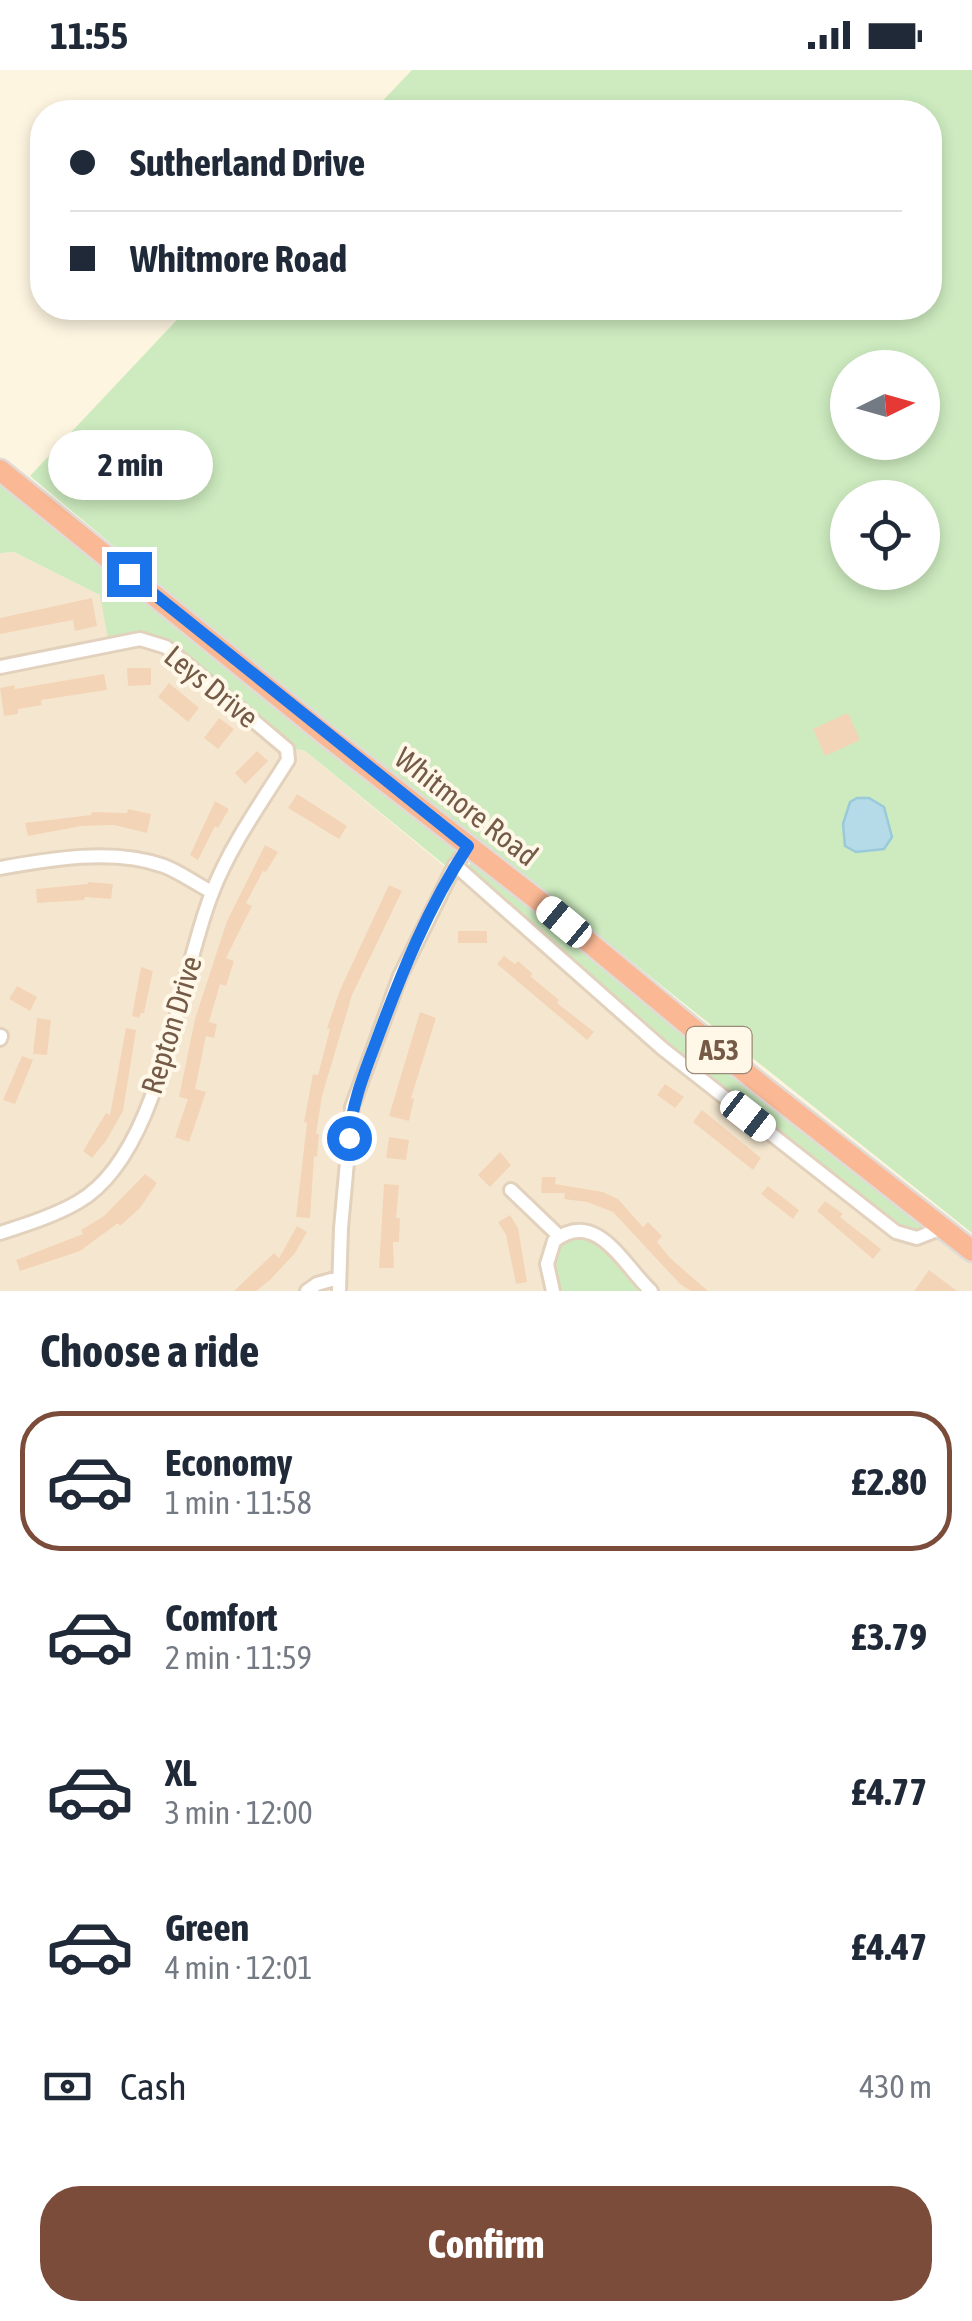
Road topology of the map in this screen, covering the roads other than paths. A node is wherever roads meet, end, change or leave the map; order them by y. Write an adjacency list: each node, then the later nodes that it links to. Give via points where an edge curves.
1 (0, 470): 4 (highway, Whitmore Road / A53)
2 (0, 666): 3 (street, Leys Drive, via 154,641 288,749)
3 (288, 760): 7 (street, Repton Drive)
4 (468, 846): 5 (street); 9 (highway, Whitmore Road / A53)
5 (456, 865): 9 (street, Whitmore Road, via 663,1050 896,1232 916,1238); 13 (street, via 400,976 352,1107)
6 (0, 868): 7 (street, via 122,859 163,866)
7 (212, 892): 10 (street, Repton Drive, via 130,1151 78,1202)
8 (511, 1190): 11 (street)
9 (942, 1228): 12 (highway, Whitmore Road / A53)
10 (0, 1232)
11 (559, 1236): 15 (street, via 546,1264); 16 (street, via 582,1230 604,1238)
12 (972, 1251)
13 (339, 1284): 14 (street)
14 (307, 1291)
15 (553, 1291)
16 (651, 1291)

